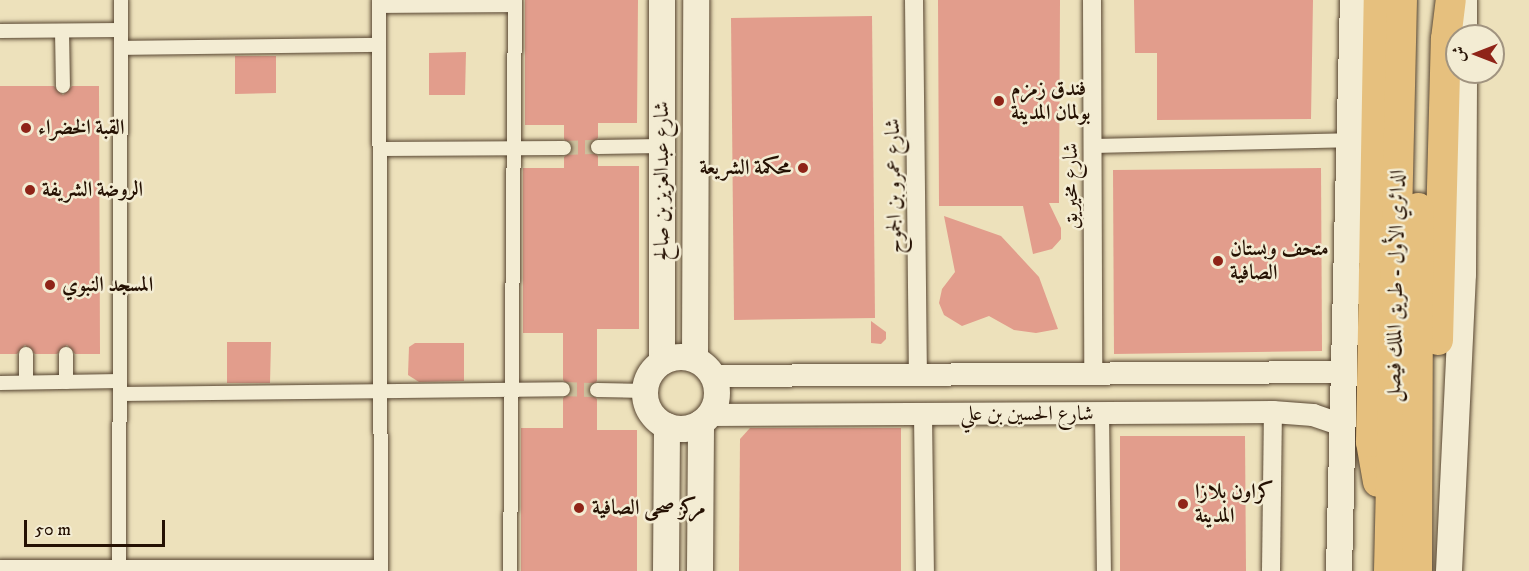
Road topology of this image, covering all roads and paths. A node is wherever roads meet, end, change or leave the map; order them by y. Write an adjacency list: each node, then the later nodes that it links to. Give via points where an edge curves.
1 (121, 0): 16 (street)
2 (662, 0): 23 (main road, شارع عبدالعزيز بن صالح)
3 (696, 0): 31 (main road, شارع عبدالعزيز بن صالح)
4 (914, 0): 33 (street, شارع عمرو بن الجموح)
5 (1092, 0): 24 (street, شارع مخيريق)
6 (1353, 0): 22 (main road)
7 (1379, 0): 53 (highway, via 1371,442)
8 (1402, 0): 53 (highway, الدائري الأول - طريق الملك فيصل)
9 (1422, 0): 52 (highway, الدائري الأول - طريق الملك فيصل)
10 (1451, 0): 52 (highway, via 1443,140 1436,431)
11 (1464, 0): 14 (main road)
12 (515, 2): 13 (street); 28 (street)
13 (379, 3): 18 (street)
14 (1464, 24)
15 (62, 30): 16 (street); 17 (street); 21 (street)
16 (121, 30): 19 (street)
17 (0, 31)
18 (380, 45): 19 (street); 27 (street)
19 (121, 48): 40 (street)
20 (1464, 84): 58 (main road, via 1463,274)
21 (63, 86)
22 (1348, 140): 24 (street); 34 (main road)
23 (662, 146): 25 (street); 32 (main road, شارع عبدالعزيز بن صالح)
24 (1093, 146): 35 (street, شارع مخيريق)
25 (598, 147)
26 (564, 148): 28 (street)
27 (380, 149): 28 (street); 44 (street)
28 (514, 149): 41 (street)
29 (26, 354): 37 (street)
30 (66, 354): 38 (street)
31 (695, 359): 32 (main road, via 684,356); 36 (main road)
32 (662, 362): 45 (main road, via 653,369)
33 (918, 372): 35 (street, شارع الحسين بن علي); 36 (street, شارع الحسين بن علي)
34 (1343, 372): 35 (street, شارع الحسين بن علي); 50 (main road)
35 (1093, 373)
36 (714, 376): 49 (main road, via 718,392)
37 (26, 382): 38 (street); 39 (street)
38 (66, 382): 40 (street)
39 (0, 383)
40 (120, 388): 44 (street); 56 (street)
41 (512, 389): 42 (street); 44 (street); 59 (street)
42 (563, 389)
43 (597, 390): 45 (street)
44 (381, 391): 57 (street)
45 (645, 391): 51 (main road, via 651,412)
46 (1273, 412): 47 (street, شارع الحسين بن علي); 50 (street, شارع الحسين بن علي, via 1313,415); 64 (street)
47 (1102, 413): 48 (street, شارع الحسين بن علي); 63 (street)
48 (923, 414): 49 (street, شارع الحسين بن علي); 62 (street)
49 (705, 419): 51 (main road, via 678,429); 61 (main road)
50 (1342, 425): 55 (main road)
51 (667, 426): 60 (main road)
52 (1417, 521): 65 (highway, الدائري الأول - طريق الملك فيصل)
53 (1390, 563)
54 (0, 567): 56 (street)
55 (1339, 567)
56 (119, 569): 57 (street)
57 (381, 569)
58 (1447, 569)
59 (510, 571)
60 (666, 571)
61 (700, 571)
62 (925, 571)
63 (1104, 571)
64 (1271, 571)
65 (1417, 571)

